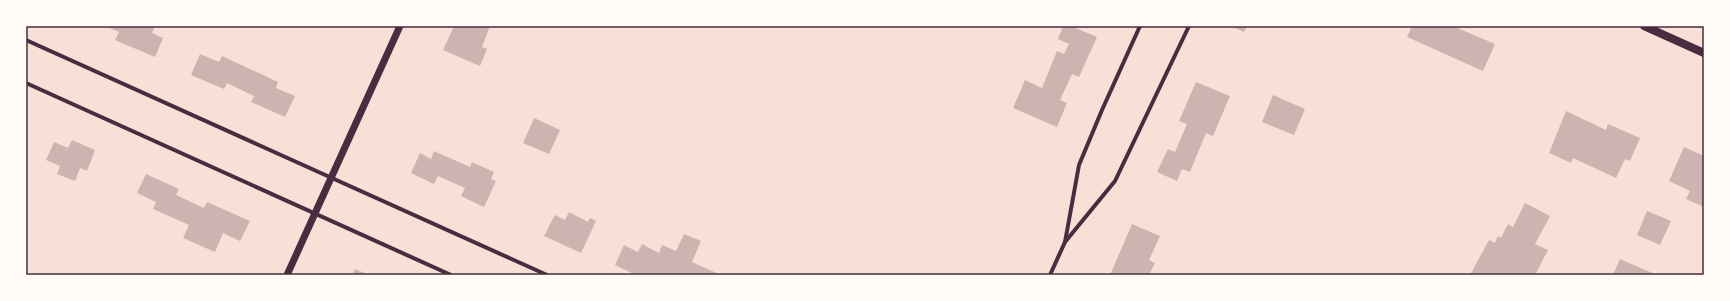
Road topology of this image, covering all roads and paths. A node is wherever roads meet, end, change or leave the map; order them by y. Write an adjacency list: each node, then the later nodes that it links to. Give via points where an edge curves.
1 (400, 26): 8 (street)
2 (1140, 26): 10 (street, via 1079,165)
3 (1189, 26): 10 (street, via 1115,181)
4 (1644, 26): 6 (main road)
5 (26, 40): 8 (street)
6 (1704, 53)
7 (26, 83): 9 (street)
8 (332, 178): 9 (street); 13 (street)
9 (315, 214): 11 (street); 12 (street)
10 (1065, 242): 14 (street)
11 (287, 275)
12 (451, 275)
13 (548, 275)
14 (1050, 275)

